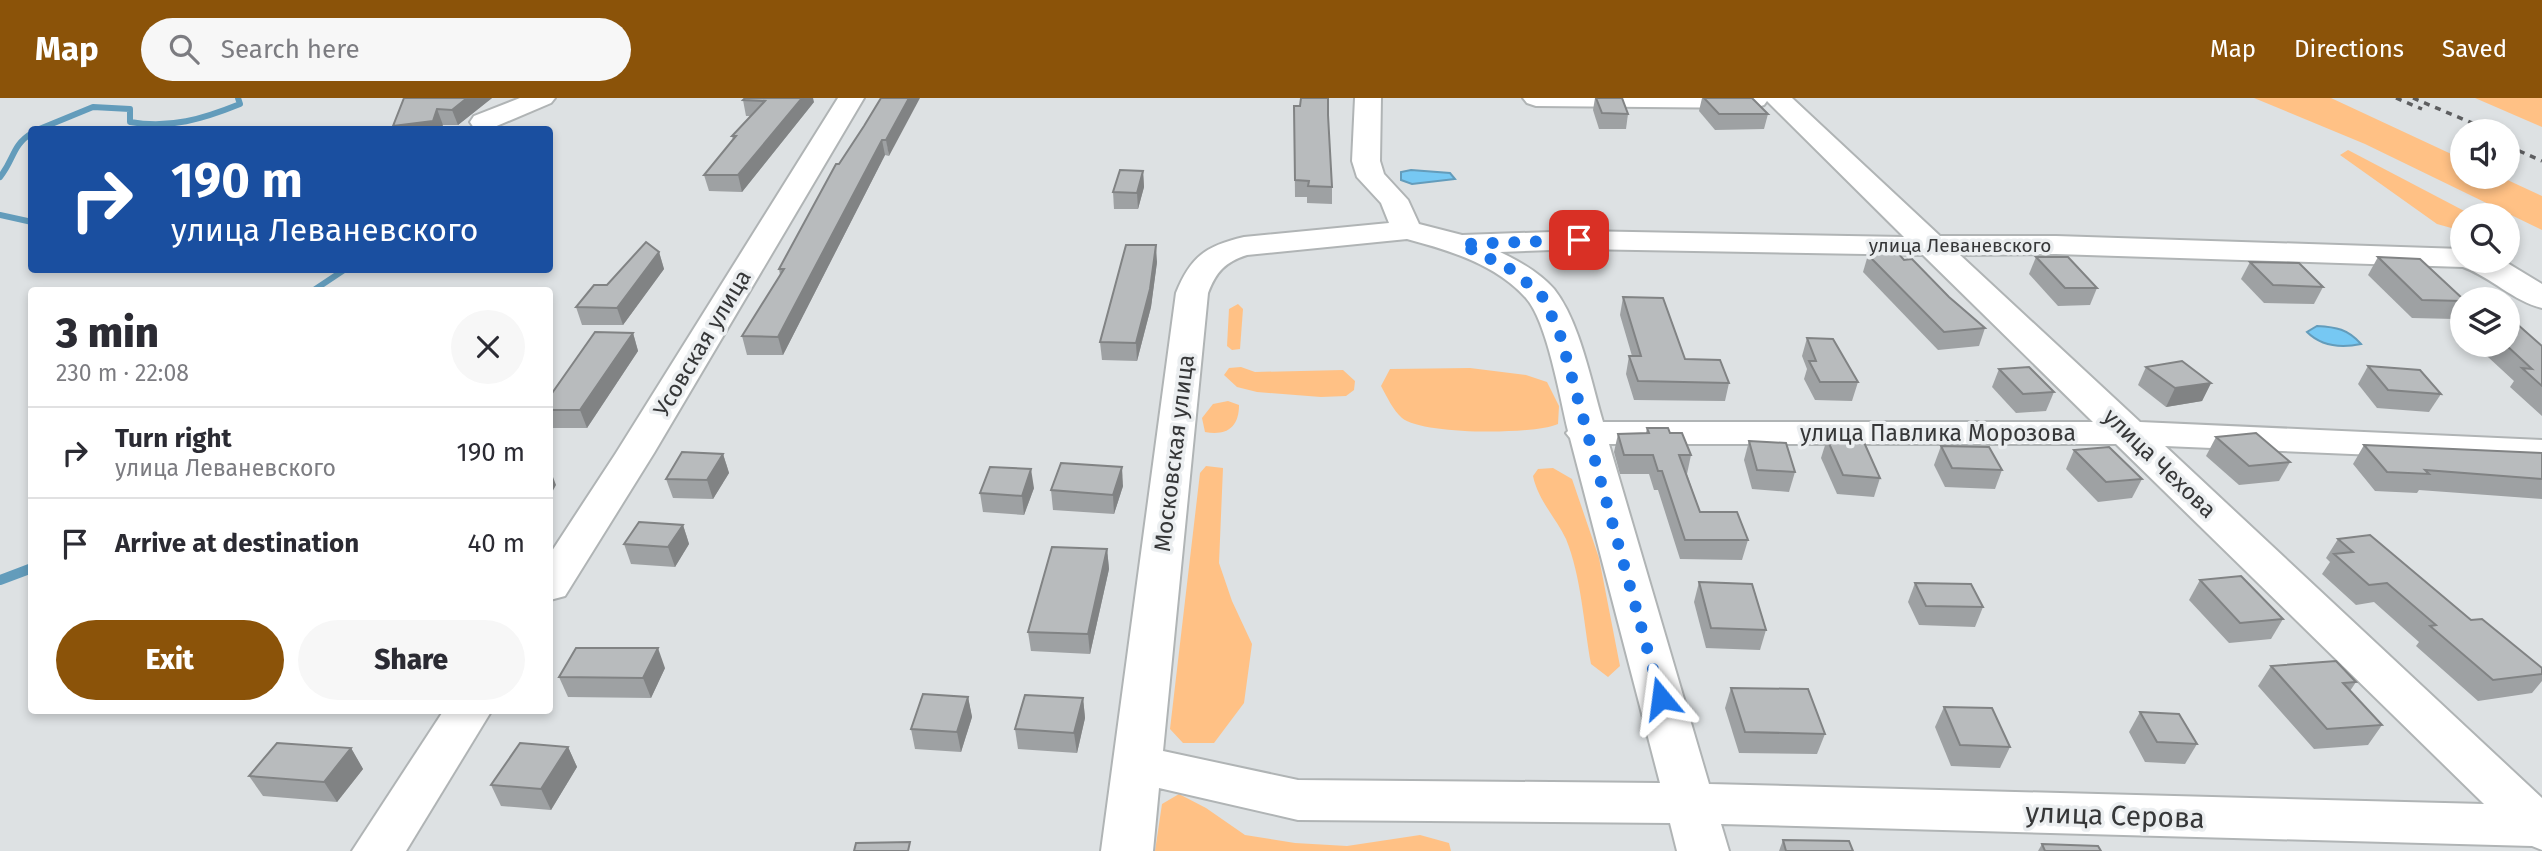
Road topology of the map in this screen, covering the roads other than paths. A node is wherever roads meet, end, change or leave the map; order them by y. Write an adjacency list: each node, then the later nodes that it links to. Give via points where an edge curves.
1 (542, 98): 6 (street)
2 (851, 98): 16 (street, Усовская улица)
3 (1368, 98): 7 (street, via 1366,161 1371,177 1394,200)
4 (1536, 98): 5 (street)
5 (1777, 98): 9 (street, улица Чехова)
6 (483, 122)
7 (1407, 230): 8 (street, Московская улица); 18 (street, Московская улица, via 1244,246 1220,253 1200,268 1191,307)
8 (1461, 244): 9 (street, улица Леваневского, via 1579,240); 13 (street, Московская улица, via 1510,269 1541,294 1559,331)
9 (1931, 245): 10 (street, улица Леваневского); 14 (street, улица Чехова)
10 (2450, 258)
11 (2502, 273): 12 (street)
12 (2542, 298)
13 (1586, 433): 14 (street, улица Павлика Морозова); 19 (street, Московская улица)
14 (2128, 433): 15 (street, улица Павлика Морозова); 20 (street, улица Чехова)
15 (2542, 451)
16 (553, 581)
17 (466, 714): 21 (street)
18 (1137, 764): 19 (street, улица Серова, via 1298,800); 22 (street, Московская улица)
19 (1691, 803): 20 (street, улица Серова); 23 (street, Московская улица)
20 (2540, 828)
21 (378, 851)
22 (1127, 851)
23 (1703, 851)

